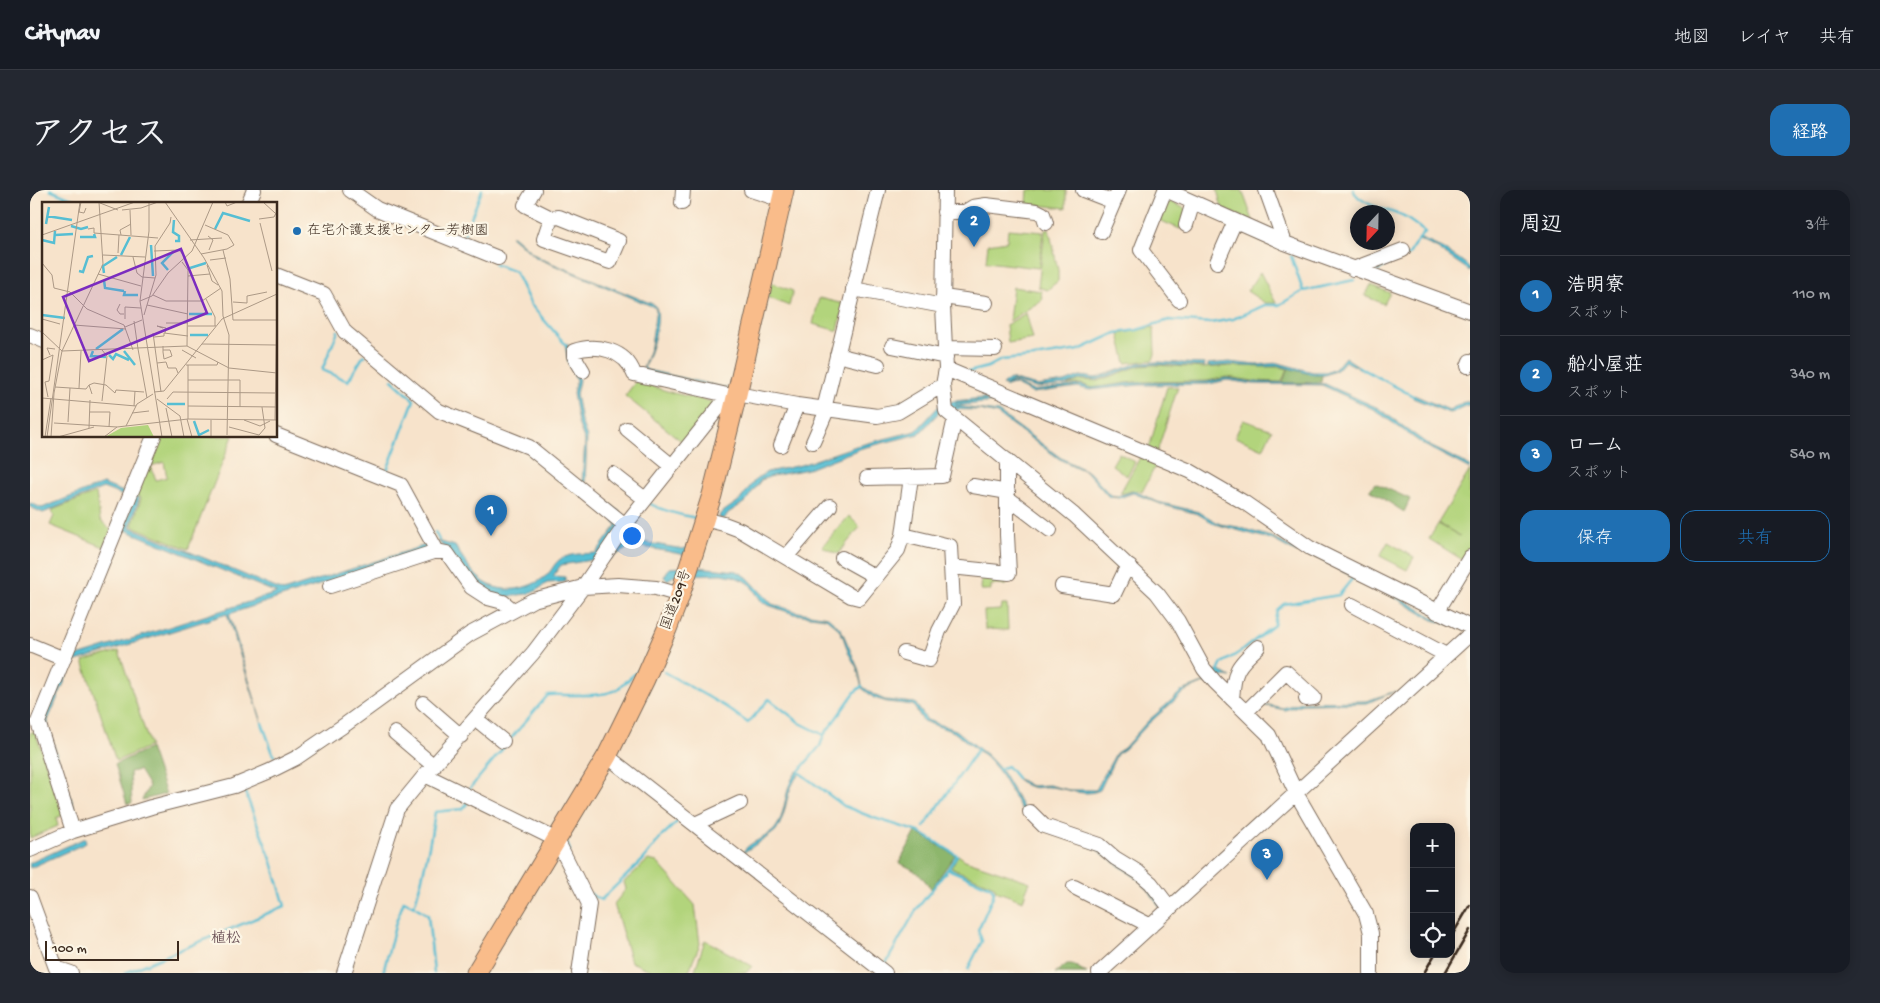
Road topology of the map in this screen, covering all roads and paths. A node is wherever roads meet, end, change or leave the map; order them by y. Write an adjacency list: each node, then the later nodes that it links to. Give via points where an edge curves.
1 (254, 190): 12 (street)
2 (350, 190): 22 (street, via 376,209)
3 (534, 190): 15 (street, via 525,206)
4 (752, 190): 10 (street)
5 (878, 190): 26 (street)
6 (945, 190): 14 (street)
7 (1083, 190): 11 (street)
8 (1166, 190): 13 (street); 27 (street, via 1141,250)
9 (1266, 190): 20 (street)
10 (783, 195): 40 (highway, 国道209号)
11 (1116, 196): 19 (street)
12 (249, 202)
13 (1194, 202): 16 (street); 18 (street)
14 (944, 212): 17 (street, via 965,212 986,205 1037,211 1043,214); 28 (street)
15 (551, 218): 15 (street, via 559,218 619,241 610,262 544,239)
16 (1235, 220): 20 (street); 23 (street)
17 (1046, 224)
18 (1186, 225)
19 (1101, 232)
20 (1285, 243): 24 (street)
21 (1403, 250): 24 (street)
22 (498, 258)
23 (1217, 262)
24 (1353, 269): 30 (street)
25 (278, 276): 59 (street, via 324,294 346,332 439,411 529,447)
26 (853, 289): 28 (street); 35 (street)
27 (1179, 300)
28 (943, 301): 29 (street); 36 (street)
29 (986, 303)
30 (1470, 311)
31 (30, 335): 32 (street)
32 (42, 340)
33 (892, 346): 36 (street)
34 (995, 349): 36 (street)
35 (837, 355): 37 (street); 42 (street)
36 (946, 358): 39 (street); 75 (street, via 1190,471 1245,503 1310,548)
37 (878, 366)
38 (583, 371): 40 (street, via 574,351 598,347 626,360 634,374)
39 (943, 385): 42 (street, via 898,412 878,416); 43 (street, via 946,411)
40 (734, 396): 41 (street); 50 (street); 58 (highway, 国道209号)
41 (797, 405): 42 (street); 48 (street)
42 (825, 409): 47 (street)
43 (955, 418): 49 (street); 52 (street, via 942,476)
44 (628, 429): 50 (street)
45 (278, 436): 62 (street, via 401,485)
46 (153, 438): 82 (street)
47 (813, 442)
48 (781, 445)
49 (1007, 460): 55 (street); 67 (street)
50 (672, 466): 56 (street)
51 (613, 474): 56 (street)
52 (911, 477): 53 (street); 61 (street)
53 (867, 478)
54 (973, 486): 55 (street)
55 (1008, 495): 60 (street); 66 (street, via 1009,573)
56 (646, 499): 59 (street)
57 (830, 506): 63 (street)
58 (704, 519): 63 (street, via 740,530); 72 (highway, 国道209号)
59 (625, 525): 71 (street)
60 (1050, 530)
61 (903, 536): 66 (street, via 950,546); 68 (street, via 898,550)
62 (437, 551): 69 (street); 74 (street, via 447,553 471,587)
63 (786, 557): 68 (street, via 859,598)
64 (1470, 557): 75 (street)
65 (842, 558): 68 (street)
66 (951, 567): 80 (street, via 953,604 939,631 930,660)
67 (1130, 567): 70 (street, via 1114,594); 83 (street, via 1157,593 1178,621 1204,669)
68 (876, 577)
69 (330, 586)
70 (1062, 586)
71 (583, 587): 72 (street, via 656,588); 74 (street, via 533,600); 87 (street, via 533,653)
72 (680, 595): 91 (highway, 国道209号, via 646,679)
73 (1352, 605): 81 (street)
74 (513, 610): 97 (street, via 470,634 346,724 270,772 234,786)
75 (1437, 612): 76 (street)
76 (1470, 627)
77 (1470, 634): 81 (street)
78 (30, 645): 82 (street)
79 (1258, 647): 83 (street, via 1240,663 1233,680)
80 (904, 653)
81 (1446, 655): 93 (street)
82 (64, 658): 97 (street, via 38,722)
83 (1232, 699): 86 (street)
84 (1306, 699): 86 (street, via 1314,698 1286,672)
85 (423, 703): 89 (street)
86 (1246, 712): 93 (street, via 1269,735)
87 (476, 719): 89 (street); 90 (street)
88 (395, 732): 92 (street)
89 (461, 736): 92 (street)
90 (504, 741)
91 (607, 756): 96 (street); 98 (highway, 国道209号)
92 (429, 771): 98 (street); 105 (street, via 397,809)
93 (1296, 793): 102 (street); 110 (street, via 1366,914 1371,933)
94 (740, 803): 96 (street)
95 (1030, 812): 102 (street, via 1044,826 1100,845 1151,883)
96 (695, 824): 108 (street)
97 (73, 831): 99 (street)
98 (557, 840): 106 (highway, 国道209号); 107 (street, via 589,904)
99 (30, 850)
100 (1074, 887): 103 (street)
101 (30, 897): 104 (street, via 56,968)
102 (1170, 908): 103 (street)
103 (1151, 926): 109 (street)
104 (71, 973)
105 (344, 973)
106 (476, 973)
107 (579, 973)
108 (885, 973)
109 (1099, 973)
110 (1371, 973)

